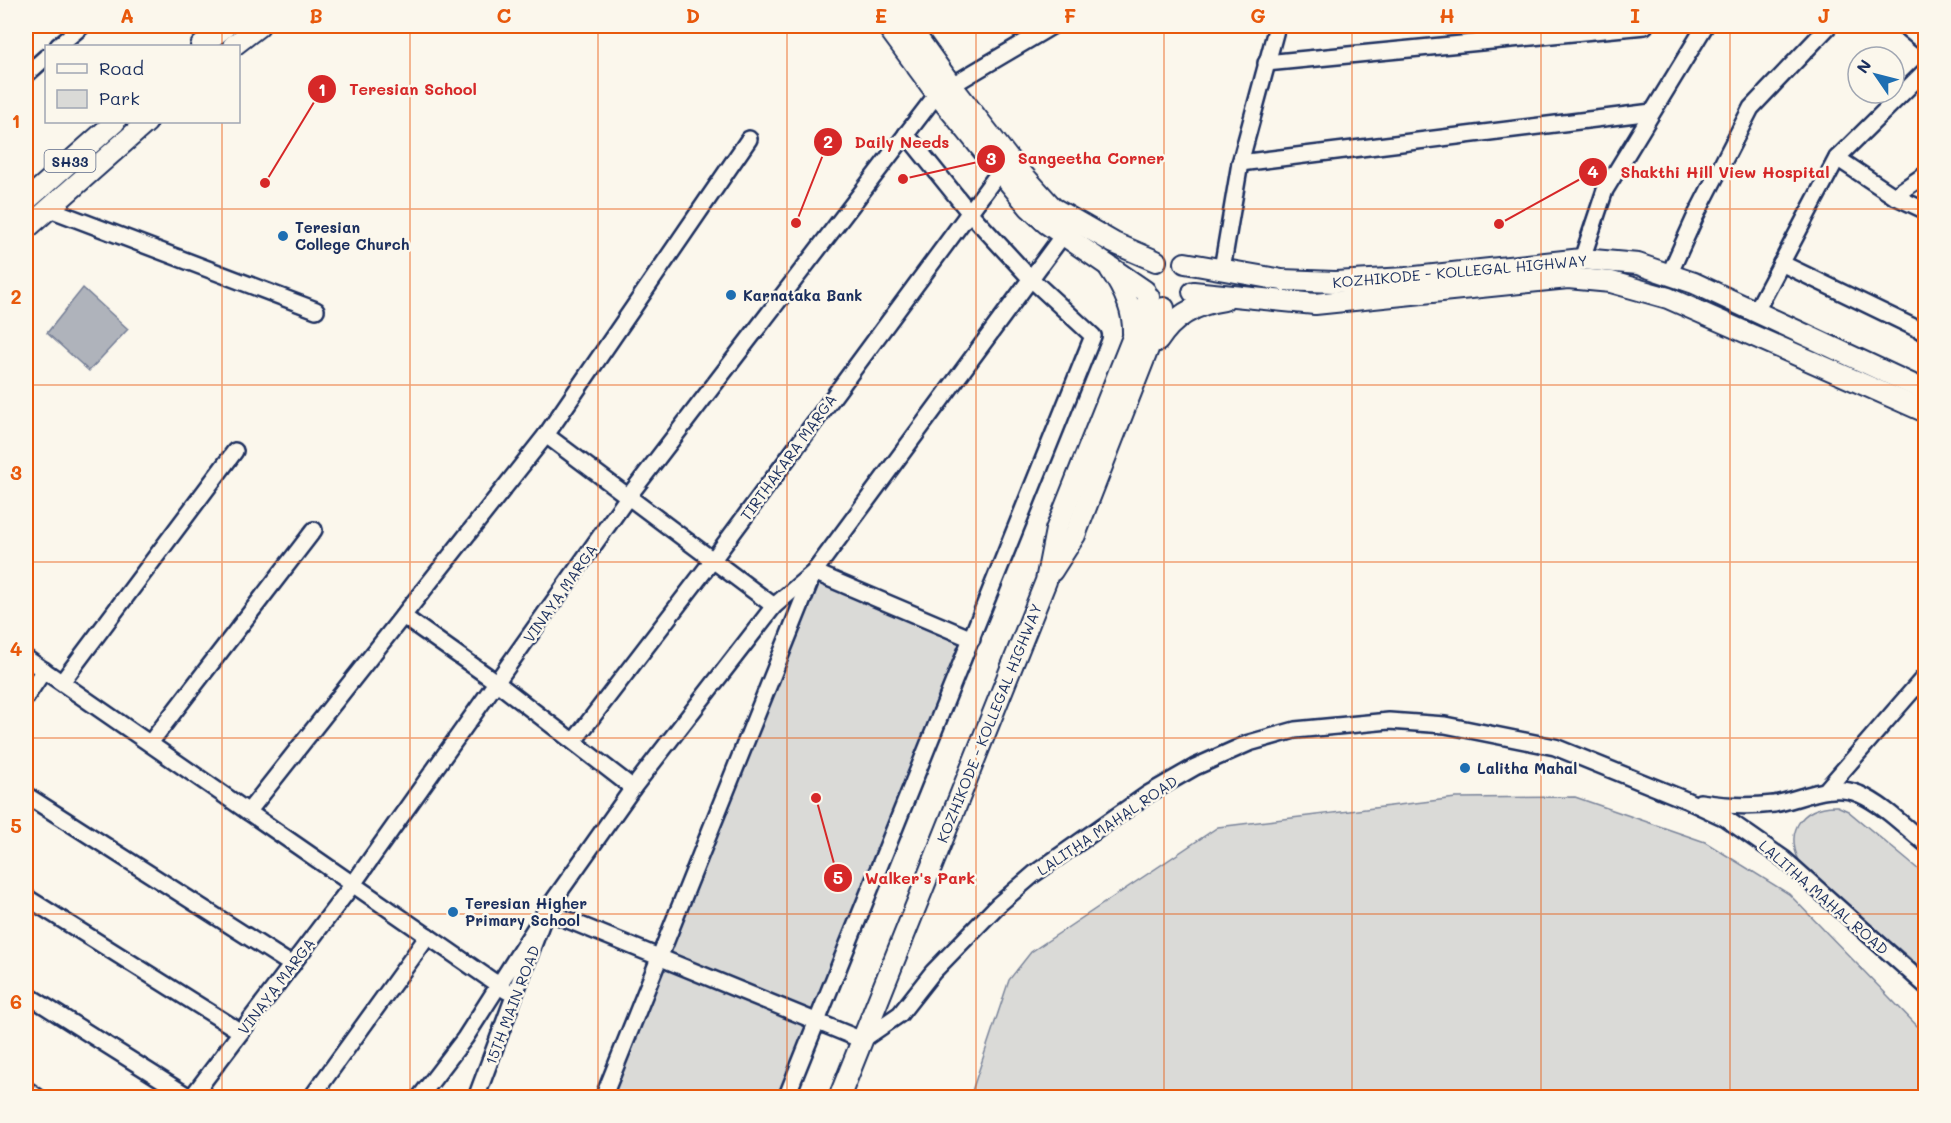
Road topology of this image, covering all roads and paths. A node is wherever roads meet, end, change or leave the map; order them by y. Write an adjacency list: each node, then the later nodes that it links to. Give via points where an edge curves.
1 (82, 26): 13 (street)
2 (226, 26): 14 (main road)
3 (260, 26): 15 (main road)
4 (887, 26): 20 (main road)
5 (909, 26): 20 (main road)
6 (1052, 26): 20 (street)
7 (1277, 26): 17 (street)
8 (1644, 26): 17 (street)
9 (1705, 26): 21 (street)
10 (1829, 26): 44 (street, via 1751,108)
11 (1904, 26): 12 (street)
12 (1926, 44)
13 (59, 45)
14 (202, 45)
15 (234, 45)
16 (45, 58): 19 (street)
17 (1266, 63): 27 (street)
18 (1926, 70): 26 (street)
19 (26, 75)
20 (944, 90): 24 (street, VINAYA MARGA); 28 (main road); 38 (main road, via 1053,208 1114,243)
21 (1652, 112): 27 (street); 37 (street, via 1605,190)
22 (114, 123): 31 (main road, SH33)
23 (146, 123): 32 (main road)
24 (906, 134): 34 (street); 58 (street, VINAYA MARGA)
25 (748, 139): 56 (street)
26 (1837, 158): 30 (street); 41 (street)
27 (1240, 163): 42 (street)
28 (1000, 171): 34 (street, TIRTHAKARA MARGA); 36 (main road, via 1029,207)
29 (1926, 174): 30 (street)
30 (1894, 196): 33 (street)
31 (26, 201)
32 (47, 208): 35 (main road); 49 (street)
33 (1926, 211)
34 (969, 212): 45 (street); 60 (street, TIRTHAKARA MARGA)
35 (26, 229)
36 (1063, 235): 39 (main road); 45 (street)
37 (1582, 259): 43 (main road, KOZHIKODE - KOLLEGAL HIGHWAY); 44 (main road, KOZHIKODE - KOLLEGAL HIGHWAY, via 1638,264)
38 (1156, 261): 40 (main road, via 1171,257); 48 (main road, via 1146,274)
39 (1104, 262): 48 (main road); 52 (main road, via 1127,299)
40 (1185, 263): 42 (main road, KOZHIKODE - KOLLEGAL HIGHWAY); 46 (main road, via 1194,276)
41 (1781, 263): 50 (street); 51 (street)
42 (1222, 269): 43 (main road, KOZHIKODE - KOLLEGAL HIGHWAY, via 1282,280 1335,282)
43 (1519, 274): 47 (main road, KOZHIKODE - KOLLEGAL HIGHWAY, via 1315,304); 55 (main road, KOZHIKODE - KOLLEGAL HIGHWAY, via 1581,278 1668,298)
44 (1669, 275): 50 (main road, KOZHIKODE - KOLLEGAL HIGHWAY)
45 (1030, 278): 61 (street); 65 (street, via 1093,336)
46 (1193, 292): 47 (main road, KOZHIKODE - KOLLEGAL HIGHWAY); 48 (main road, via 1182,305)
47 (1238, 297): 53 (main road, via 1182,314 1169,324)
48 (1153, 299): 52 (main road, KOZHIKODE - KOLLEGAL HIGHWAY); 53 (main road, KOZHIKODE - KOLLEGAL HIGHWAY)
49 (316, 310)
50 (1755, 313): 54 (main road, KOZHIKODE - KOLLEGAL HIGHWAY)
51 (1926, 333)
52 (1133, 339): 62 (main road, KOZHIKODE - KOLLEGAL HIGHWAY, via 1056,530)
53 (1143, 365): 62 (main road, KOZHIKODE - KOLLEGAL HIGHWAY, via 1075,535)
54 (1926, 391)
55 (1926, 412)
56 (546, 435): 58 (street); 64 (street)
57 (235, 451): 69 (street)
58 (628, 497): 60 (street); 70 (street, VINAYA MARGA)
59 (314, 530): 73 (street)
60 (712, 561): 63 (street); 72 (street, TIRTHAKARA MARGA)
61 (814, 572): 63 (street); 65 (street); 84 (street)
62 (1046, 581): 92 (main road, KOZHIKODE - KOLLEGAL HIGHWAY)
63 (774, 606): 74 (street)
64 (403, 616): 70 (street); 78 (street)
65 (972, 639): 90 (street)
66 (26, 658): 67 (street)
67 (44, 670): 69 (street); 71 (street)
68 (1925, 676): 75 (street)
69 (62, 682): 73 (street)
70 (496, 682): 72 (street); 80 (street, VINAYA MARGA)
71 (26, 697)
72 (574, 741): 74 (street)
73 (150, 743): 78 (street)
74 (633, 788): 82 (street)
75 (1826, 790): 77 (street, LALITHA MAHAL ROAD, via 1746,807); 79 (street, LALITHA MAHAL ROAD, via 1859,794)
76 (26, 795): 85 (street)
77 (1686, 800): 87 (street, LALITHA MAHAL ROAD, via 1725,818 1784,859); 92 (street, LALITHA MAHAL ROAD, via 1555,747 1445,725 1389,721 1295,730 1249,743 1148,794 1034,874 965,938 900,1014)
78 (249, 812): 80 (street)
79 (1926, 844)
80 (353, 884): 83 (street); 85 (street, VINAYA MARGA)
81 (26, 897): 91 (street)
82 (546, 911): 84 (street); 86 (street); 89 (street, 15TH MAIN ROAD)
83 (428, 936): 86 (street); 96 (street)
84 (662, 956): 90 (street); 99 (street)
85 (292, 965): 91 (street, VINAYA MARGA)
86 (499, 986): 89 (street); 97 (street)
87 (1926, 986)
88 (26, 994): 94 (street)
89 (516, 996): 98 (street, 15TH MAIN ROAD)
90 (817, 1022): 92 (street); 100 (street)
91 (242, 1032): 94 (street, VINAYA MARGA)
92 (862, 1040): 101 (main road, KOZHIKODE - KOLLEGAL HIGHWAY)
93 (26, 1089): 95 (street)
94 (192, 1097)
95 (39, 1098)
96 (311, 1098)
97 (418, 1098)
98 (476, 1098)
99 (603, 1098)
100 (786, 1098)
101 (839, 1098)

